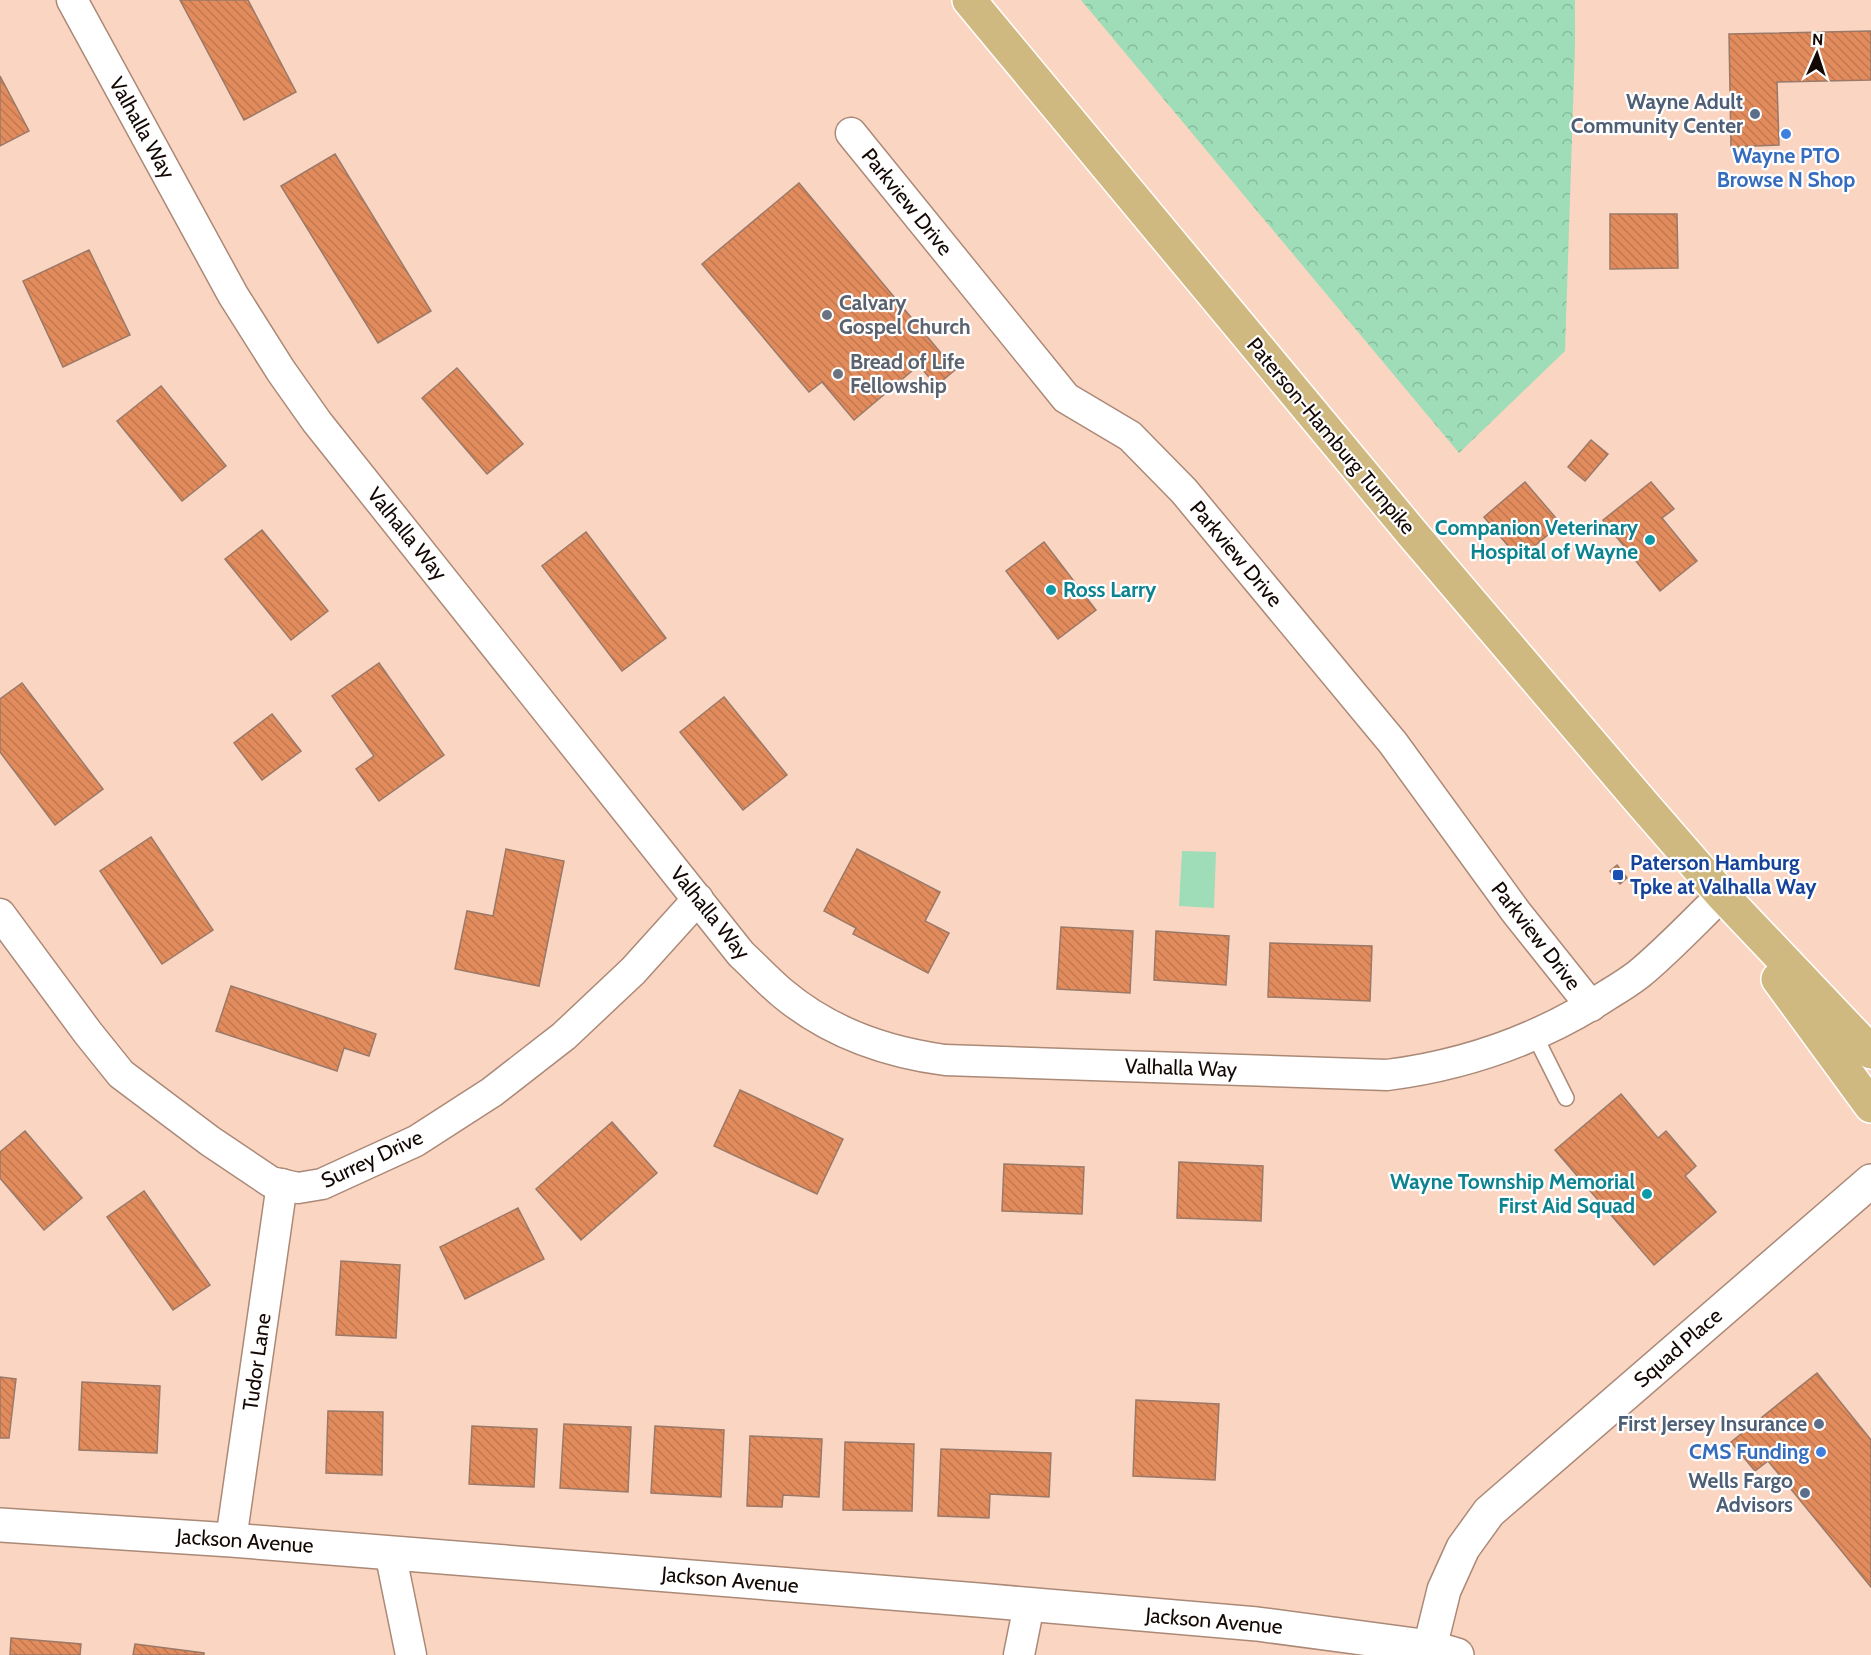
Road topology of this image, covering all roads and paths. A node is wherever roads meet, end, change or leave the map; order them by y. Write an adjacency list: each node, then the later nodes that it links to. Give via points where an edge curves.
1 (72, 0): 5 (street, Valhalla Way, via 233,295 281,371)
2 (969, 0): 4 (main road, Paterson-Hamburg Turnpike, via 1411,532)
3 (851, 133): 7 (street, Parkview Drive, via 1066,398 1130,436 1184,491 1393,743 1516,912)
4 (1722, 895): 7 (street, Valhalla Way, via 1638,975); 9 (main road, Paterson-Hamburg Turnpike); 11 (main road, Paterson-Hamburg Turnpike)
5 (698, 899): 8 (street, Valhalla Way, via 741,954 783,993 828,1024 877,1046 910,1055 945,1060 1388,1075 1475,1058); 13 (street, Surrey Drive, via 633,971 564,1036 492,1092 416,1141 322,1184 298,1188)
6 (0, 914): 13 (street, Surrey Drive, via 121,1074 210,1141 271,1182)
7 (1591, 1006): 8 (street, Valhalla Way)
8 (1534, 1034): 10 (lane)
9 (1871, 1052)
10 (1566, 1098)
11 (1871, 1106)
12 (1871, 1180): 18 (street, Squad Place, via 1489,1512 1463,1548 1444,1590)
13 (282, 1184): 15 (street, Tudor Lane)
14 (0, 1525): 15 (street, Jackson Avenue)
15 (231, 1540): 16 (street, Jackson Avenue)
16 (390, 1552): 17 (street, Jackson Avenue); 19 (street)
17 (1029, 1605): 18 (street, Jackson Avenue, via 1257,1624); 20 (street)
18 (1443, 1651)
19 (411, 1655)
20 (1018, 1655)

